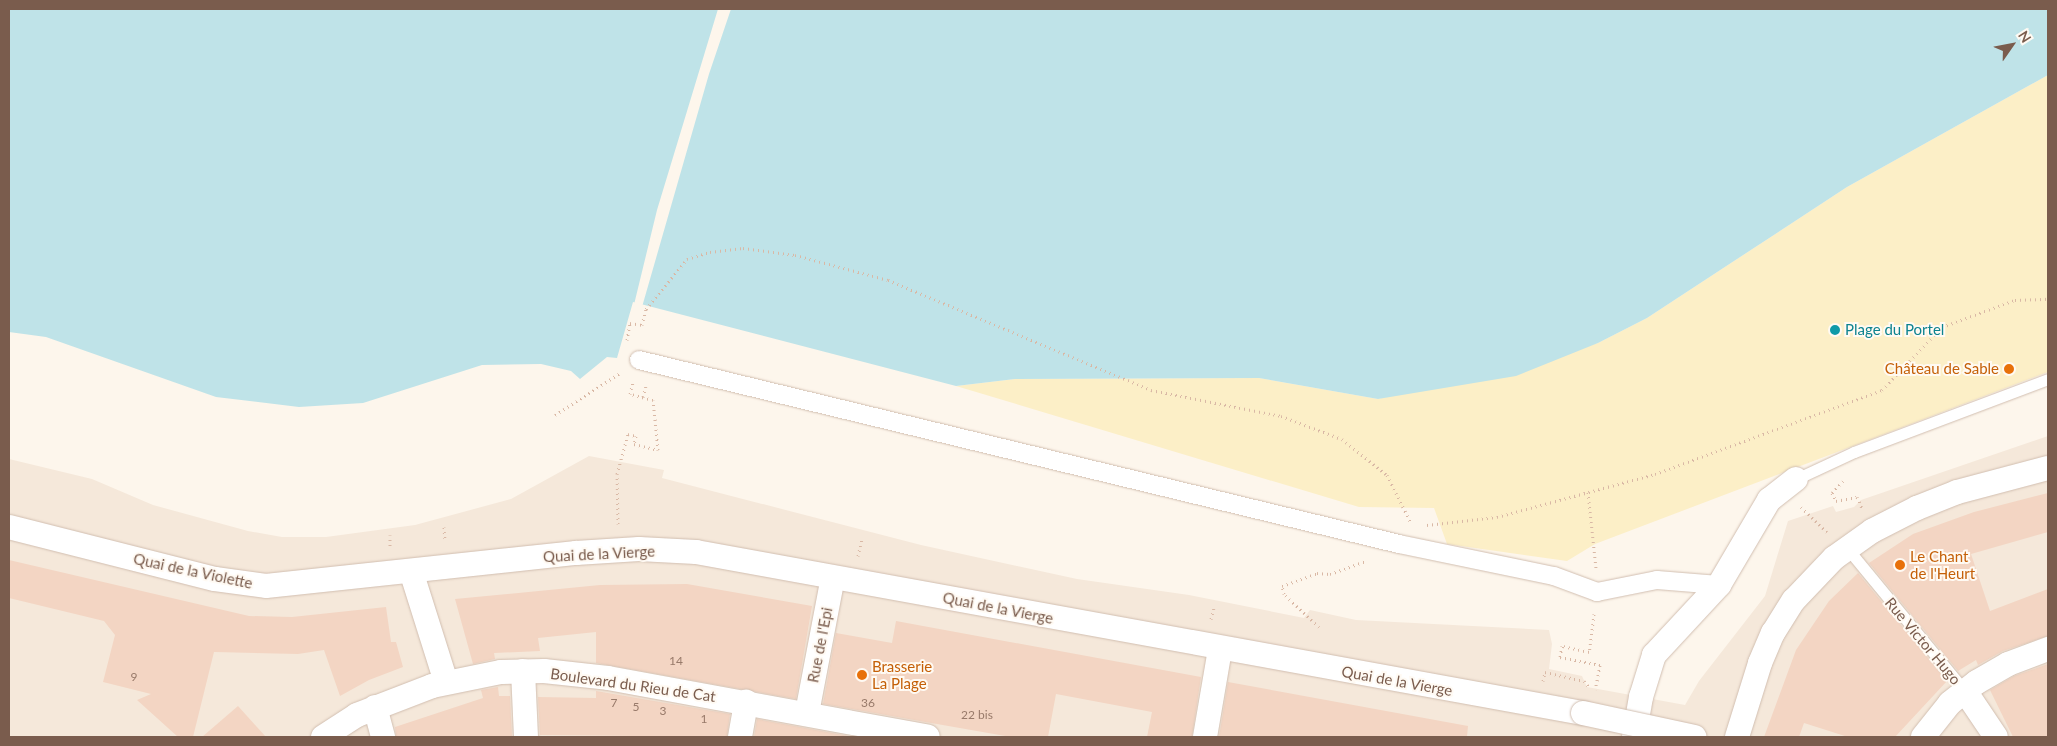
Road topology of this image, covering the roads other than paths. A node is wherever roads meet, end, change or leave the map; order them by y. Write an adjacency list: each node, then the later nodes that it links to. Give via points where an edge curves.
1 (639, 360): 9 (street, via 1389,542 1554,576 1597,592 1657,580)
2 (2048, 379): 4 (lane, via 1840,458)
3 (2048, 468): 6 (street, via 1957,492 1884,523)
4 (1796, 479): 9 (street, via 1774,494 1759,514)
5 (9, 527): 7 (street, Quai de la Violette, via 249,585 299,585)
6 (1846, 548): 14 (lane, Rue Victor Hugo); 26 (street, via 1799,594 1773,633)
7 (411, 571): 8 (street, Quai de la Vierge, via 619,550 696,552); 13 (street)
8 (833, 577): 11 (street, Quai de la Vierge); 17 (street, Rue de l'Epi)
9 (1719, 585): 24 (street, via 1654,655 1641,697)
10 (2048, 648): 14 (street, via 2008,664)
11 (1220, 649): 23 (street); 25 (street, Quai de la Vierge, bridge, via 1583,713)
12 (523, 672): 13 (street, Boulevard du Rieu de Cat); 15 (street, Boulevard du Rieu de Cat, via 580,674); 20 (street)
13 (446, 682): 16 (street, Boulevard du Rieu de Cat)
14 (1965, 691): 27 (street, via 1938,715); 28 (street, Rue Victor Hugo)
15 (746, 702): 17 (street, Boulevard du Rieu de Cat); 21 (street)
16 (374, 707): 18 (street, Boulevard du Rieu de Cat); 19 (street)
17 (807, 713): 22 (street, Boulevard du Rieu de Cat)
18 (323, 737)
19 (383, 737)
20 (526, 737)
21 (740, 737)
22 (928, 737)
23 (1205, 737)
24 (1634, 737)
25 (1694, 737)
26 (1737, 737)
27 (1922, 737)
28 (1996, 737)

